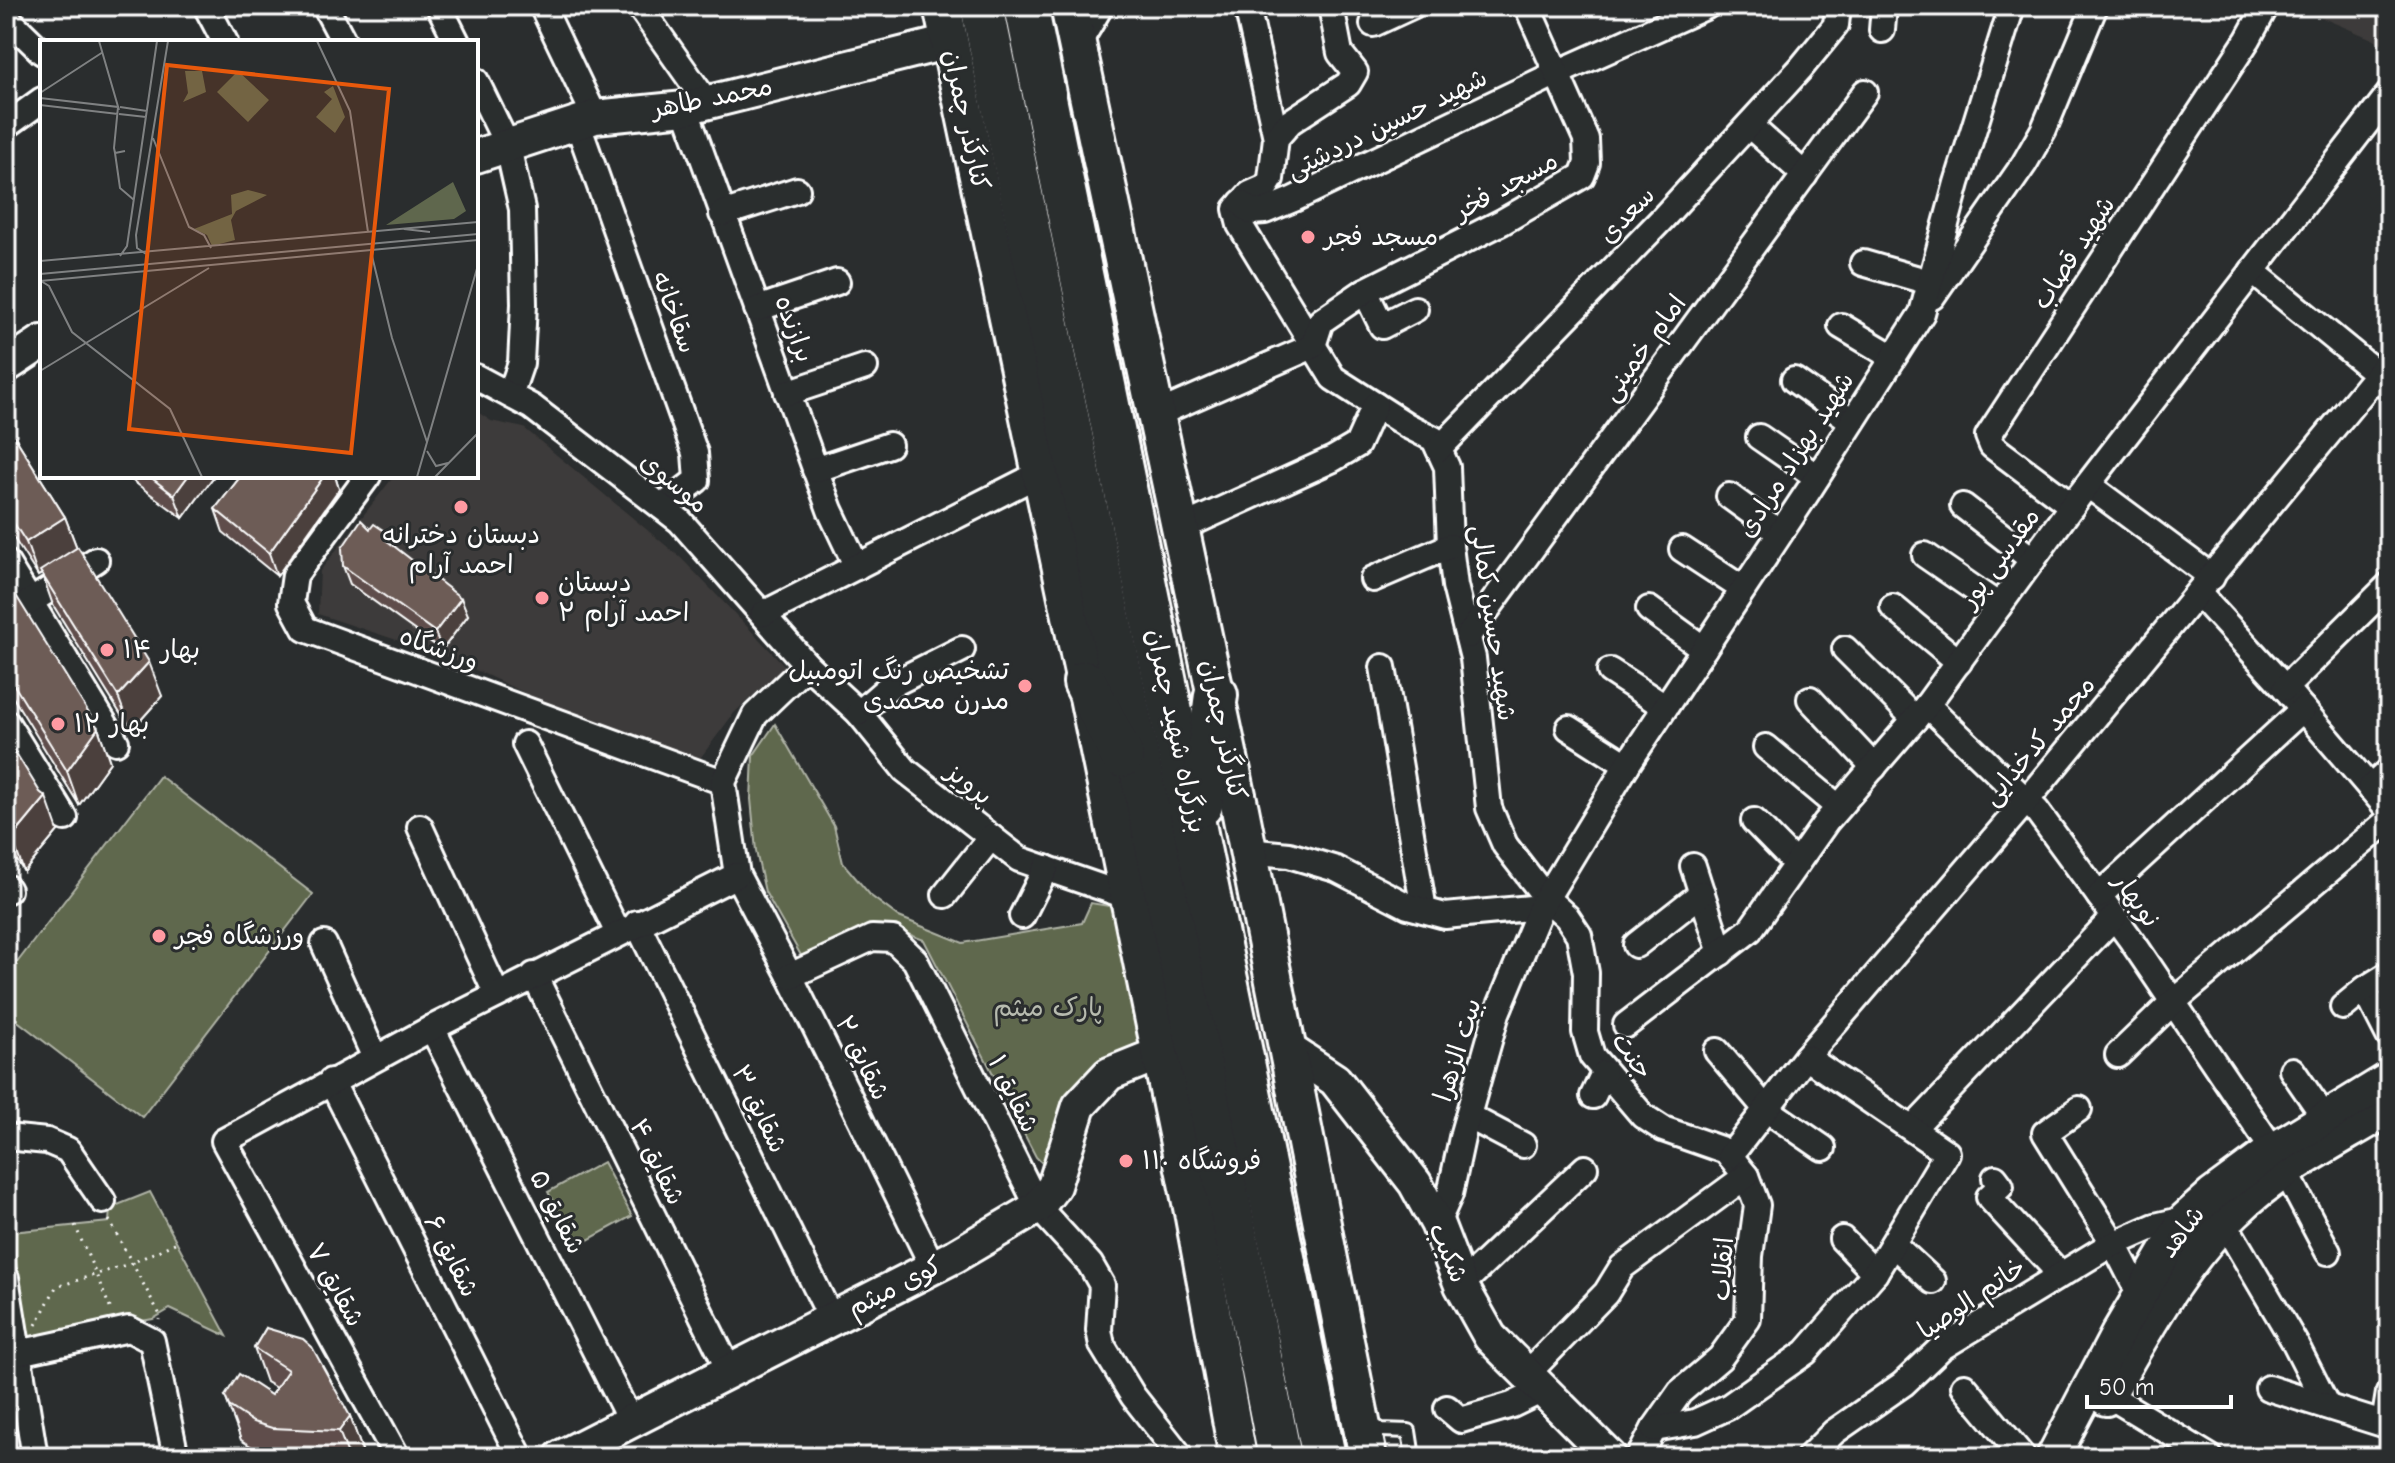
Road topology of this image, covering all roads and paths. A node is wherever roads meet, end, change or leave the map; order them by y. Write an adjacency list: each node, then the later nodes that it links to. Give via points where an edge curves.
1 (18, 6): 20 (street)
2 (206, 6): 23 (street)
3 (325, 6): 24 (street)
4 (439, 6): 25 (street)
5 (542, 6): 34 (street)
6 (639, 6): 33 (street, برازنده)
7 (942, 6): 26 (main road, کنارگذر چمران)
8 (982, 6): 127 (highway, بزرگراه شهید چمران)
9 (1026, 6): 133 (highway, بزرگراه شهید چمران)
10 (1096, 6): 21 (main road)
11 (1247, 6): 37 (street)
12 (1331, 6): 37 (street, via 1340,53 1355,72 1340,90 1290,122)
13 (1412, 6): 22 (street)
14 (1527, 6): 28 (street, مسجد فخر)
15 (1707, 6): 28 (street, شهید حسین دردشتی)
16 (1838, 6): 35 (street, سعدی, via 1836,25)
17 (2012, 6): 47 (street, شهید بهزاد مرادی)
18 (2095, 6): 51 (street, via 2044,129)
19 (2266, 6): 78 (street, شهید قصاب, via 1988,436 1992,446)
20 (6, 14): 27 (street)
21 (1072, 23): 66 (main road, کنارگذر چمران)
22 (1373, 24)
23 (224, 40)
24 (343, 40)
25 (456, 40)
26 (949, 42): 33 (main road, محمد طاهر); 72 (main road, کنارگذر چمران)
27 (40, 50)
28 (1557, 73): 42 (street, شهید حسین دردشتی, via 1265,211 1251,212); 48 (street, مسجد فخر, via 1586,139 1582,176)
29 (478, 85): 38 (street)
30 (1865, 92): 40 (street, امام خمینی)
31 (2389, 94): 45 (street, مقدسی پور)
32 (40, 101): 36 (street)
33 (696, 106): 34 (main road, محمد طاهر); 43 (street, برازنده)
34 (586, 120): 38 (main road, محمد طاهر); 79 (street, سقاخانه, via 695,453 697,480)
35 (1749, 125): 40 (street); 70 (street, سعدی)
36 (6, 126)
37 (1276, 138): 42 (street, via 1271,179)
38 (508, 147): 39 (main road, محمد طاهر); 64 (street, via 522,209 524,304 521,363)
39 (478, 155)
40 (1805, 175): 99 (street, امام خمینی)
41 (797, 190): 43 (street)
42 (1241, 203): 56 (street, via 1236,209 1240,225)
43 (722, 214): 49 (street, برازنده)
44 (1863, 263): 47 (street)
45 (2252, 271): 60 (street); 75 (street, مقدسی پور)
46 (837, 282): 49 (street)
47 (1929, 282): 51 (street, شهید بهزاد مرادی)
48 (1365, 291): 50 (street, via 1382,326); 56 (street, مسجد فخر, via 1321,321)
49 (757, 309): 63 (street, برازنده)
50 (1415, 309)
51 (1922, 313): 57 (street, شهید بهزاد مرادی)
52 (40, 320): 54 (main road)
53 (1841, 326): 57 (street)
54 (6, 341)
55 (40, 343): 58 (main road)
56 (1313, 346): 65 (street, via 1333,378); 66 (street)
57 (1893, 357): 67 (street, شهید بهزاد مرادی)
58 (6, 366)
59 (865, 367): 63 (street)
60 (2385, 374): 91 (street, محمد کدخدایی)
61 (478, 378): 64 (street, موسوی)
62 (1794, 380): 67 (street)
63 (787, 393): 71 (street, برازنده)
64 (510, 395): 79 (street, موسوی)
65 (1375, 405): 70 (street, via 1434,439); 80 (street, via 1357,445)
66 (1155, 415): 80 (main road, کنارگذر چمران)
67 (1852, 421): 73 (street, شهید بهزاد مرادی)
68 (1759, 437): 73 (street)
69 (889, 445): 71 (street)
70 (1439, 449): 82 (street, شهید حسین کمالی, via 1447,467)
71 (815, 470): 88 (street, برازنده)
72 (1043, 472): 88 (street); 107 (main road, کنارگذر چمران)
73 (1817, 477): 81 (street, شهید بهزاد مرادی)
74 (367, 478): 123 (street, ورزشگاه, via 295,575 291,603 305,629)
75 (2088, 485): 78 (street, مقدسی پور); 91 (street)
76 (1729, 496): 81 (street)
77 (1963, 506): 86 (street)
78 (2072, 506): 86 (street, مقدسی پور)
79 (662, 507): 97 (street, موسوی)
80 (1179, 529): 109 (main road, کنارگذر چمران)
81 (1780, 533): 92 (street, شهید بهزاد مرادی)
82 (1450, 546): 89 (street); 99 (street, شهید حسین کمالی)
83 (1682, 549): 92 (street)
84 (1925, 555): 94 (street)
85 (96, 560): 93 (street)
86 (2033, 560): 94 (street, مقدسی پور)
87 (6, 562): 93 (street)
88 (857, 567): 97 (street)
89 (1373, 579)
90 (2389, 585): 108 (street)
91 (2206, 586): 108 (street); 125 (street, محمد کدخدایی)
92 (1743, 589): 101 (street, شهید بهزاد مرادی)
93 (31, 601): 98 (street); 117 (street)
94 (1999, 606): 103 (street, مقدسی پور)
95 (1893, 607): 103 (street)
96 (1649, 609): 101 (street)
97 (763, 614): 104 (street, موسوی)
98 (6, 617)
99 (1468, 636): 144 (street, شهید حسین کمالی, via 1489,808 1505,845)
100 (962, 649): 114 (street, via 891,685)
101 (1704, 649): 111 (street, شهید بهزاد مرادی)
102 (1845, 649): 113 (street, نوبهار)
103 (1959, 662): 113 (street, مقدسی پور)
104 (807, 665): 114 (street, پرویز); 123 (street, via 755,715)
105 (1383, 667): 145 (street)
106 (1610, 671): 111 (street)
107 (1085, 682): 127 (highway); 143 (main road, کنارگذر چمران)
108 (2285, 688): 112 (street)
109 (1216, 695): 133 (highway); 135 (main road, کنارگذر چمران)
110 (1810, 699): 121 (street)
111 (1665, 707): 120 (street, شهید بهزاد مرادی)
112 (2303, 709): 124 (street); 142 (street)
113 (1921, 712): 121 (street, مقدسی پور); 125 (street, نوبهار)
114 (859, 713): 134 (street, پرویز, via 905,770)
115 (6, 722): 129 (street)
116 (1569, 728): 120 (street)
117 (116, 742)
118 (525, 744): 148 (street, شقایق ۳)
119 (1766, 747): 126 (street)
120 (1627, 765): 144 (street, شهید بهزاد مرادی)
121 (1874, 767): 126 (street, مقدسی پور)
122 (2389, 771): 124 (street)
123 (723, 782): 139 (street, شقایق ۲)
124 (2370, 788): 128 (street)
125 (2026, 801): 142 (street, نوبهار); 166 (street, محمد کدخدایی)
126 (1838, 807): 136 (street, مقدسی پور)
127 (1149, 810): 231 (highway, بزرگراه شهید چمران)
128 (2389, 810)
129 (65, 818)
130 (2389, 820): 157 (street)
131 (1754, 821): 136 (street)
132 (420, 827): 156 (street)
133 (1197, 833): 232 (highway, بزرگراه شهید چمران)
134 (991, 837): 138 (street, پرویز, via 1019,859); 141 (street)
135 (1248, 851): 145 (street, via 1289,855 1336,869); 162 (main road, کنارگذر چمران)
136 (1796, 864): 151 (street, مقدسی پور, via 1750,930)
137 (1693, 866): 140 (street)
138 (1046, 868): 143 (street, پرویز); 146 (street)
139 (737, 875): 148 (street); 154 (street, شقایق ۲)
140 (1702, 893): 150 (street); 151 (street)
141 (945, 895)
142 (2099, 896): 147 (street, نوبهار)
143 (1129, 897): 164 (main road, کنارگذر چمران)
144 (1544, 903): 145 (street, via 1445,916); 169 (street, جنت, via 1567,917 1579,935 1586,973 1585,1032); 176 (street, بیت الزهرا, via 1497,1013)
145 (1424, 910)
146 (1022, 916)
147 (2114, 917): 157 (street, نوبهار); 178 (street)
148 (627, 928): 153 (street); 209 (street, شقایق ۳)
149 (324, 944): 167 (street)
150 (1636, 945)
151 (1721, 953): 159 (street, مقدسی پور)
152 (2389, 974): 155 (street)
153 (534, 975): 156 (street); 212 (street, شقایق ۴)
154 (790, 976): 187 (street, شقایق ۱, via 872,938 893,939 915,960); 199 (street, شقایق ۲)
155 (2365, 989): 158 (street); 161 (street)
156 (497, 995): 160 (street)
157 (2173, 1002): 165 (street); 183 (street, نوبهار)
158 (2343, 1007)
159 (1626, 1025)
160 (432, 1028): 167 (street); 221 (street, شقایق ۵)
161 (2389, 1036)
162 (1288, 1049): 191 (main road, شکیب, via 1335,1080 1415,1183); 220 (main road, کنارگذر چمران)
163 (1717, 1051): 173 (street)
164 (1161, 1053): 187 (main road, کوی میثم, via 1109,1074 1079,1106 1054,1186); 230 (main road, کنارگذر چمران)
165 (2118, 1055)
166 (1806, 1057): 173 (street, محمد کدخدایی); 178 (street)
167 (375, 1058): 171 (street)
168 (2292, 1070): 177 (street)
169 (1604, 1073): 172 (street); 182 (street, جنت, via 1643,1116)
170 (2389, 1079): 177 (main road, شاهد)
171 (331, 1081): 227 (street, شقایق ۷, via 224,1141); 228 (street, شقایق ۶)
172 (1593, 1096)
173 (1766, 1109): 181 (street); 182 (street, محمد کدخدایی)
174 (2079, 1109): 196 (street, via 2045,1133)
175 (2389, 1109): 183 (main road, شاهد)
176 (1468, 1116): 180 (street); 191 (street, بیت الزهرا, via 1450,1194)
177 (2325, 1118): 183 (main road, شاهد)
178 (1913, 1128): 195 (street, via 1947,1153)
179 (6, 1137): 188 (street, via 47,1141 68,1150)
180 (1523, 1145)
181 (1823, 1148)
182 (1728, 1154): 185 (street, انقلاب)
183 (2280, 1161): 189 (main road, شاهد, via 2212,1195); 190 (main road, شاهد); 197 (street, نوبهار)
184 (1585, 1168): 205 (street)
185 (1746, 1176): 213 (street, via 1622,1267); 223 (street, انقلاب, via 1757,1205 1748,1319 1720,1358 1680,1392)
186 (1995, 1178): 201 (street, via 2001,1186 1989,1197)
187 (1038, 1207): 199 (main road, کوی میثم); 229 (street, شقایق ۱, via 1090,1264 1102,1285 1102,1345 1133,1396)
188 (106, 1212): 198 (path)
189 (2185, 1219): 196 (street, خاتم الوصیا); 206 (main road, شاهد)
190 (2224, 1222): 217 (main road, شاهد, via 2183,1271); 218 (street)
191 (1437, 1223): 205 (main road, شکیب)
192 (75, 1225): 202 (path)
193 (1842, 1239): 200 (street)
194 (177, 1242): 198 (path)
195 (1893, 1244): 200 (street); 204 (street)
196 (2114, 1244): 201 (street, خاتم الوصیا); 206 (street)
197 (2328, 1252)
198 (132, 1263): 202 (path); 208 (path)
199 (933, 1267): 209 (main road, کوی میثم)
200 (1875, 1273): 223 (street, via 1806,1352 1728,1407 1695,1422)
201 (2060, 1274): 237 (street, خاتم الوصیا, via 1941,1348)
202 (97, 1276): 207 (path); 210 (path, via 56,1287)
203 (6, 1278): 211 (street)
204 (1933, 1281)
205 (1461, 1285): 213 (main road, شکیب, via 1490,1337)
206 (2140, 1295): 239 (main road, شاهد)
207 (113, 1313)
208 (160, 1315)
209 (832, 1320): 212 (main road, کوی میثم)
210 (34, 1328)
211 (18, 1353): 225 (street); 226 (street, via 129,1329 152,1341)
212 (730, 1372): 221 (main road, کوی میثم)
213 (1535, 1382): 219 (street, via 1512,1405 1461,1420); 235 (main road, شکیب)
214 (1964, 1386): 238 (street)
215 (2268, 1388): 218 (street)
216 (2389, 1393): 222 (street)
217 (2108, 1395): 240 (main road, شاهد); 241 (street)
218 (2327, 1406): 222 (street)
219 (1447, 1408)
220 (1360, 1417): 233 (main road, کنارگذر چمران); 234 (lane, via 1381,1430 1409,1431)
221 (631, 1422): 224 (main road, کوی میثم)
222 (2386, 1425)
223 (1654, 1429): 236 (street, انقلاب)
224 (574, 1454)
225 (35, 1457)
226 (176, 1457)
227 (397, 1457)
228 (520, 1457)
229 (1181, 1457)
230 (1238, 1457)
231 (1280, 1457)
232 (1324, 1457)
233 (1368, 1457)
234 (1413, 1457)
235 (1610, 1457)
236 (1639, 1457)
237 (1809, 1457)
238 (2023, 1457)
239 (2053, 1457)
240 (2072, 1457)
241 (2210, 1457)

